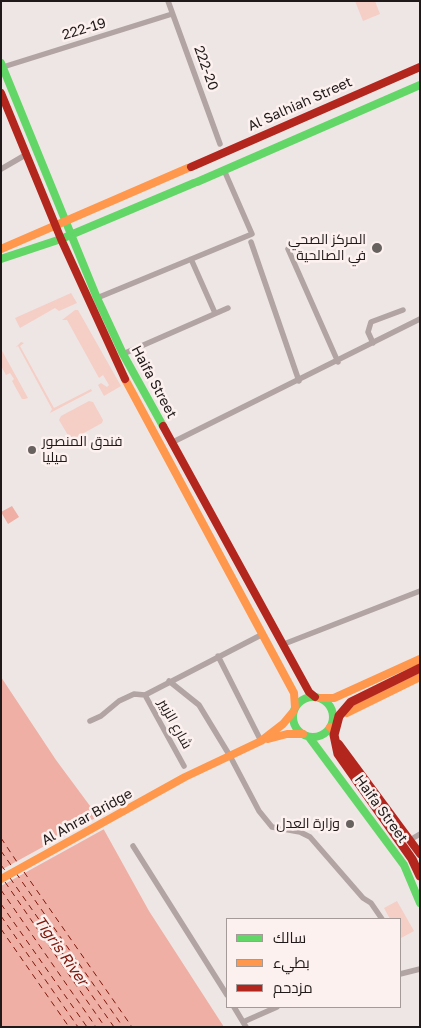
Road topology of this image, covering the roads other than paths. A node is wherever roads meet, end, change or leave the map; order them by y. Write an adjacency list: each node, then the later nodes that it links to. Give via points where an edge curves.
1 (168, 1): 2 (street, 222-20)
2 (172, 14): 3 (street, 222-19); 9 (street, 222-20)
3 (2, 65): 15 (main road, Haifa Street)
4 (420, 67): 5 (main road, Al Salhiah Street)
5 (394, 78): 8 (main road); 10 (main road, Al Salhiah Street)
6 (420, 85): 8 (main road)
7 (1, 93): 11 (main road, Haifa Street)
8 (400, 94): 14 (main road)
9 (220, 144): 10 (street); 12 (street)
10 (232, 149): 12 (main road, Al Salhiah Street)
11 (26, 154): 13 (street); 16 (main road, Haifa Street)
12 (215, 156): 15 (main road, Al Salhiah Street)
13 (1, 169)
14 (224, 170): 17 (main road); 23 (street, via 252,234)
15 (66, 222): 16 (main road, Al Salhiah Street); 17 (main road, Haifa Street)
16 (55, 226): 18 (main road, Haifa Street); 20 (main road, Al Salhiah Street)
17 (71, 235): 18 (main road); 24 (main road, Haifa Street)
18 (61, 239): 22 (main road); 35 (main road, Haifa Street, via 114,359)
19 (251, 242): 32 (street)
20 (1, 249)
21 (288, 249): 31 (street)
22 (1, 259)
23 (191, 259): 24 (street); 27 (street)
24 (97, 298): 30 (main road, Haifa Street)
25 (228, 308): 27 (street)
26 (403, 310): 29 (street, via 371,322 368,332)
27 (215, 313): 30 (street)
28 (420, 319): 29 (street)
29 (373, 343): 31 (street)
30 (123, 354): 33 (main road, Haifa Street)
31 (338, 362): 32 (street)
32 (299, 381): 33 (street)
33 (171, 443): 36 (main road, Haifa Street)
34 (420, 591): 36 (street)
35 (263, 634): 37 (street); 44 (main road, Haifa Street, via 294,693)
36 (284, 644): 43 (main road, Haifa Street, via 309,692)
37 (218, 656): 41 (street); 48 (street)
38 (420, 659): 43 (main road, via 334,698)
39 (420, 668): 58 (main road, bridge, via 351,702 339,716 334,735 338,754 412,859)
40 (420, 677): 45 (main road)
41 (170, 681): 42 (street); 50 (street, via 199,705)
42 (145, 695): 46 (street, via 134,694 119,701); 51 (street, شارع الزبير)
43 (318, 698): 44 (main road, via 303,699); 47 (main road, via 334,713 331,727 321,735)
44 (294, 710): 47 (main road, via 294,725); 48 (main road, via 283,724)
45 (347, 713)
46 (90, 721)
47 (306, 736): 48 (main road, via 286,734); 53 (main road, Haifa Street)
48 (260, 741): 50 (main road, Al Ahrar Bridge)
49 (339, 744): 52 (main road, Haifa Street)
50 (230, 756): 59 (main road, Al Ahrar Bridge, via 185,777); 61 (street, via 272,827 310,837)
51 (184, 766)
52 (356, 768): 53 (main road, via 346,768); 55 (main road, Haifa Street)
53 (342, 779): 60 (main road, Haifa Street, via 404,865)
54 (420, 834): 55 (street)
55 (410, 840): 57 (main road, Haifa Street)
56 (133, 846): 64 (street)
57 (420, 854)
58 (420, 876)
59 (1, 879)
60 (420, 903)
61 (381, 918)
62 (420, 969): 63 (street)
63 (401, 974)
64 (226, 993)
65 (235, 1008): 67 (street)
66 (275, 1008): 67 (street)
67 (245, 1024)

